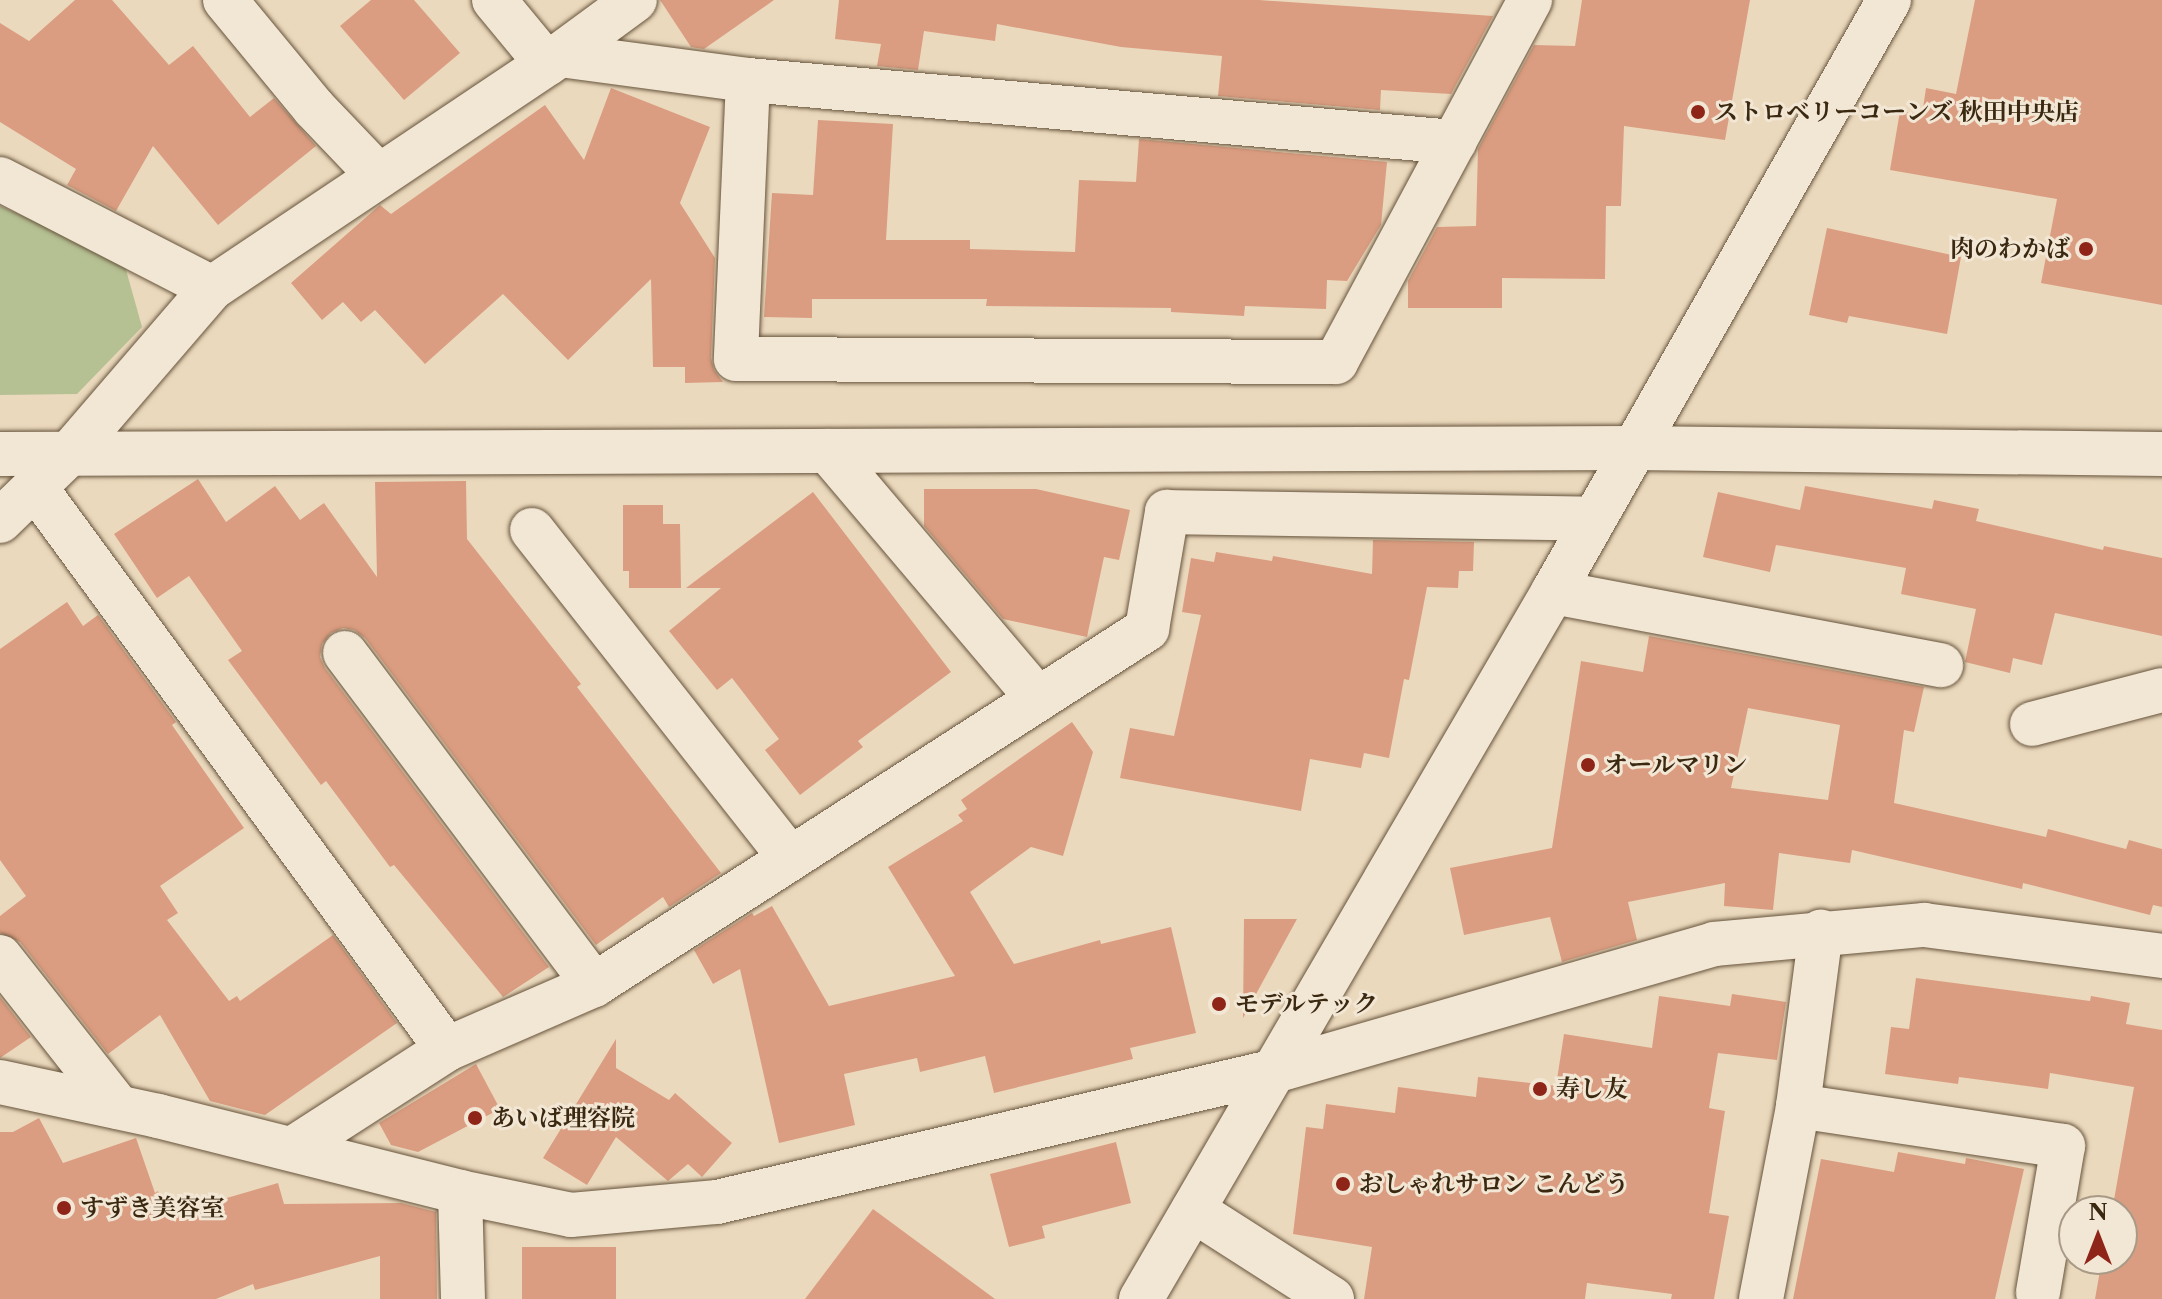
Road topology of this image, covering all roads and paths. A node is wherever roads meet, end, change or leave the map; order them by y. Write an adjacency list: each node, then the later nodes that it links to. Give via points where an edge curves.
1 (225, 0): 9 (street, via 314,108)
2 (494, 0): 6 (street)
3 (635, 0): 6 (street)
4 (1530, 0): 8 (street)
5 (1889, 0): 12 (street)
6 (553, 59): 7 (street); 9 (street)
7 (748, 80): 8 (street); 8 (street, via 736,359 1336,362)
8 (1454, 142)
9 (379, 176): 11 (street)
10 (0, 179): 11 (street)
11 (212, 288): 15 (street)
12 (1632, 448): 13 (street); 16 (street); 18 (street)
13 (828, 451): 15 (street); 25 (street)
14 (0, 454): 15 (street)
15 (69, 454): 17 (street)
16 (2162, 454)
17 (35, 487): 19 (street); 32 (street)
18 (1591, 519): 21 (street); 25 (street, via 1167,512 1147,629)
19 (0, 521)
20 (532, 530): 27 (street)
21 (1553, 592): 23 (street); 33 (street)
22 (345, 653): 31 (street)
23 (1941, 665)
24 (2162, 690): 26 (street)
25 (1038, 699): 27 (street)
26 (2032, 724)
27 (790, 858): 31 (street)
28 (1821, 932): 29 (street, via 1924,925); 33 (street, via 1714,944); 35 (street)
29 (2162, 956)
30 (0, 957): 36 (street)
31 (594, 985): 32 (street)
32 (447, 1049): 37 (street)
33 (1271, 1072): 38 (street, via 717,1202 571,1215); 39 (street)
34 (0, 1082): 36 (street)
35 (1798, 1106): 40 (street, via 2063,1146); 44 (street)
36 (118, 1107): 37 (street)
37 (292, 1149): 38 (street)
38 (460, 1192): 41 (street)
39 (1193, 1210): 42 (street); 43 (street)
40 (2038, 1293)
41 (463, 1299)
42 (1141, 1299)
43 (1332, 1299)
44 (1761, 1299)

